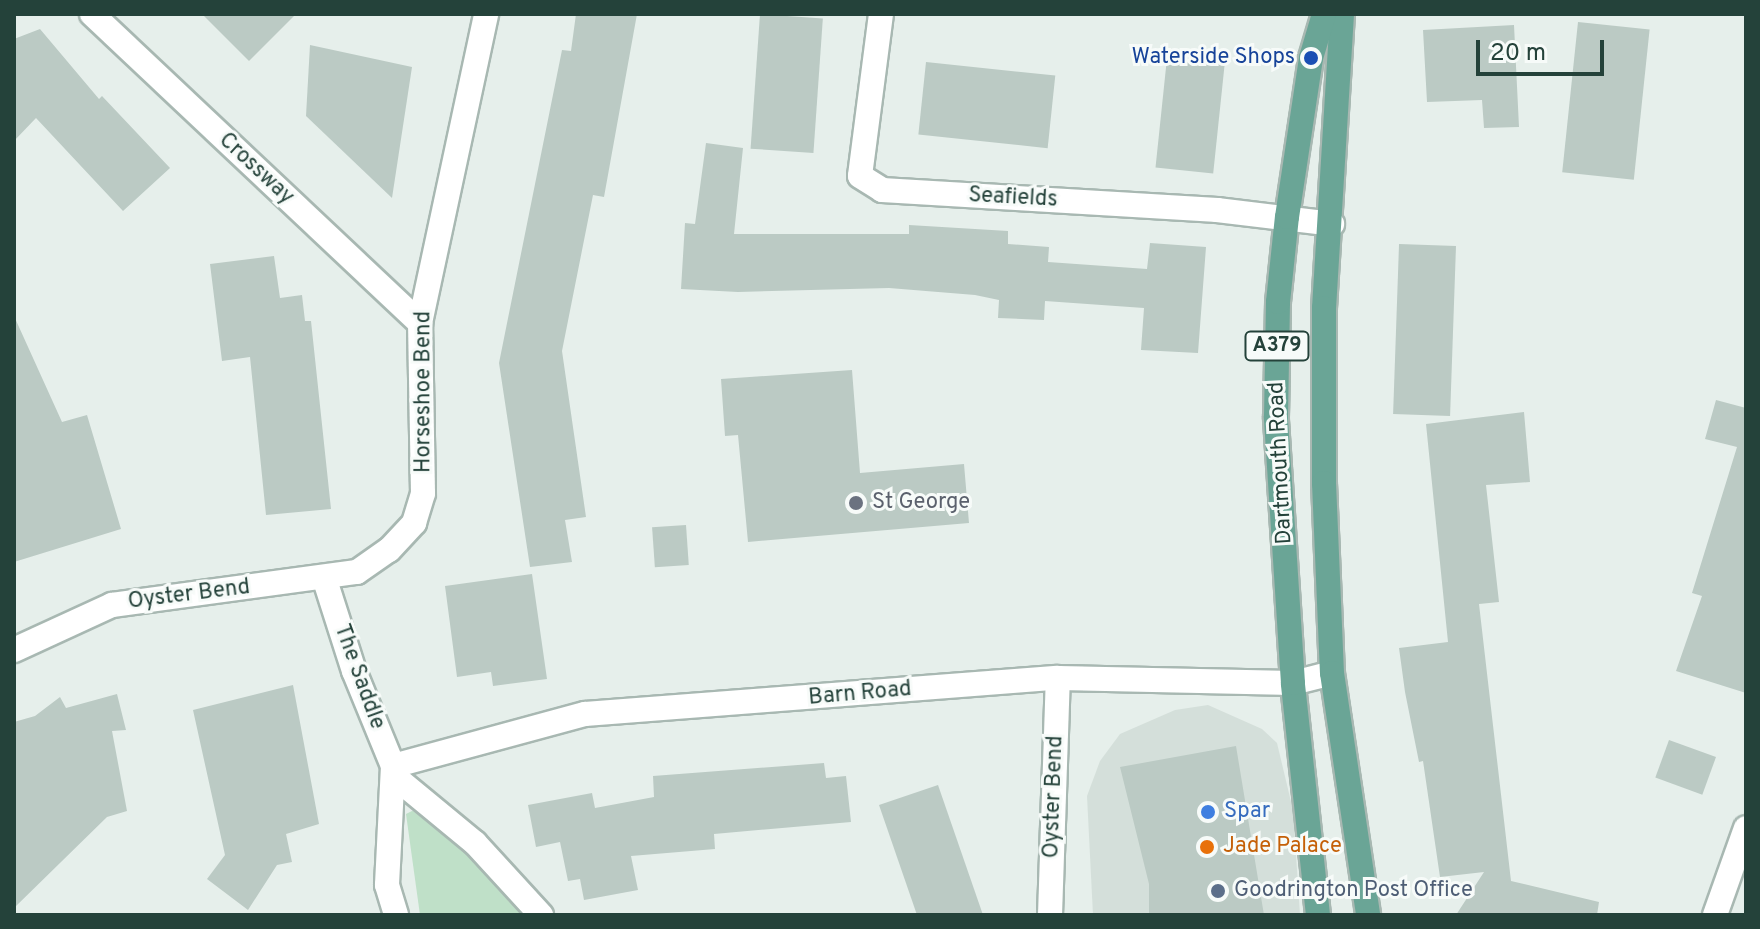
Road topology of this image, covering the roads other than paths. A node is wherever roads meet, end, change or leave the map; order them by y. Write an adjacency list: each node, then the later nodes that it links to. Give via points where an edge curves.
1 (92, 14): 8 (street, Crossway)
2 (486, 14): 8 (street, Horseshoe Bend)
3 (881, 14): 6 (street, Seafields, via 860,176 882,190)
4 (1324, 14): 6 (main road, Dartmouth Road / A379, via 1311,58)
5 (1342, 14): 7 (main road, Dartmouth Road / A379)
6 (1287, 217): 7 (street, Seafields); 13 (main road, Dartmouth Road / A379, via 1278,302 1276,417)
7 (1332, 224): 11 (main road, Dartmouth Road / A379, via 1324,308)
8 (420, 323): 9 (street, Horseshoe Bend, via 423,493 414,523 389,550 357,572)
9 (324, 577): 10 (street, Oyster Bend, via 112,605); 14 (street, The Saddle)
10 (14, 650)
11 (1332, 673): 13 (street, Barn Road); 20 (main road, Dartmouth Road / A379)
12 (1058, 678): 13 (street, Barn Road); 14 (street, Barn Road, via 585,714); 18 (street, Oyster Bend)
13 (1293, 683): 19 (main road, Dartmouth Road / A379)
14 (394, 772): 16 (street, The Saddle, via 387,885); 17 (street, The Saddle, via 475,843)
15 (1746, 828): 21 (street)
16 (396, 915)
17 (541, 915)
18 (1050, 915)
19 (1318, 915)
20 (1368, 915)
21 (1715, 915)

